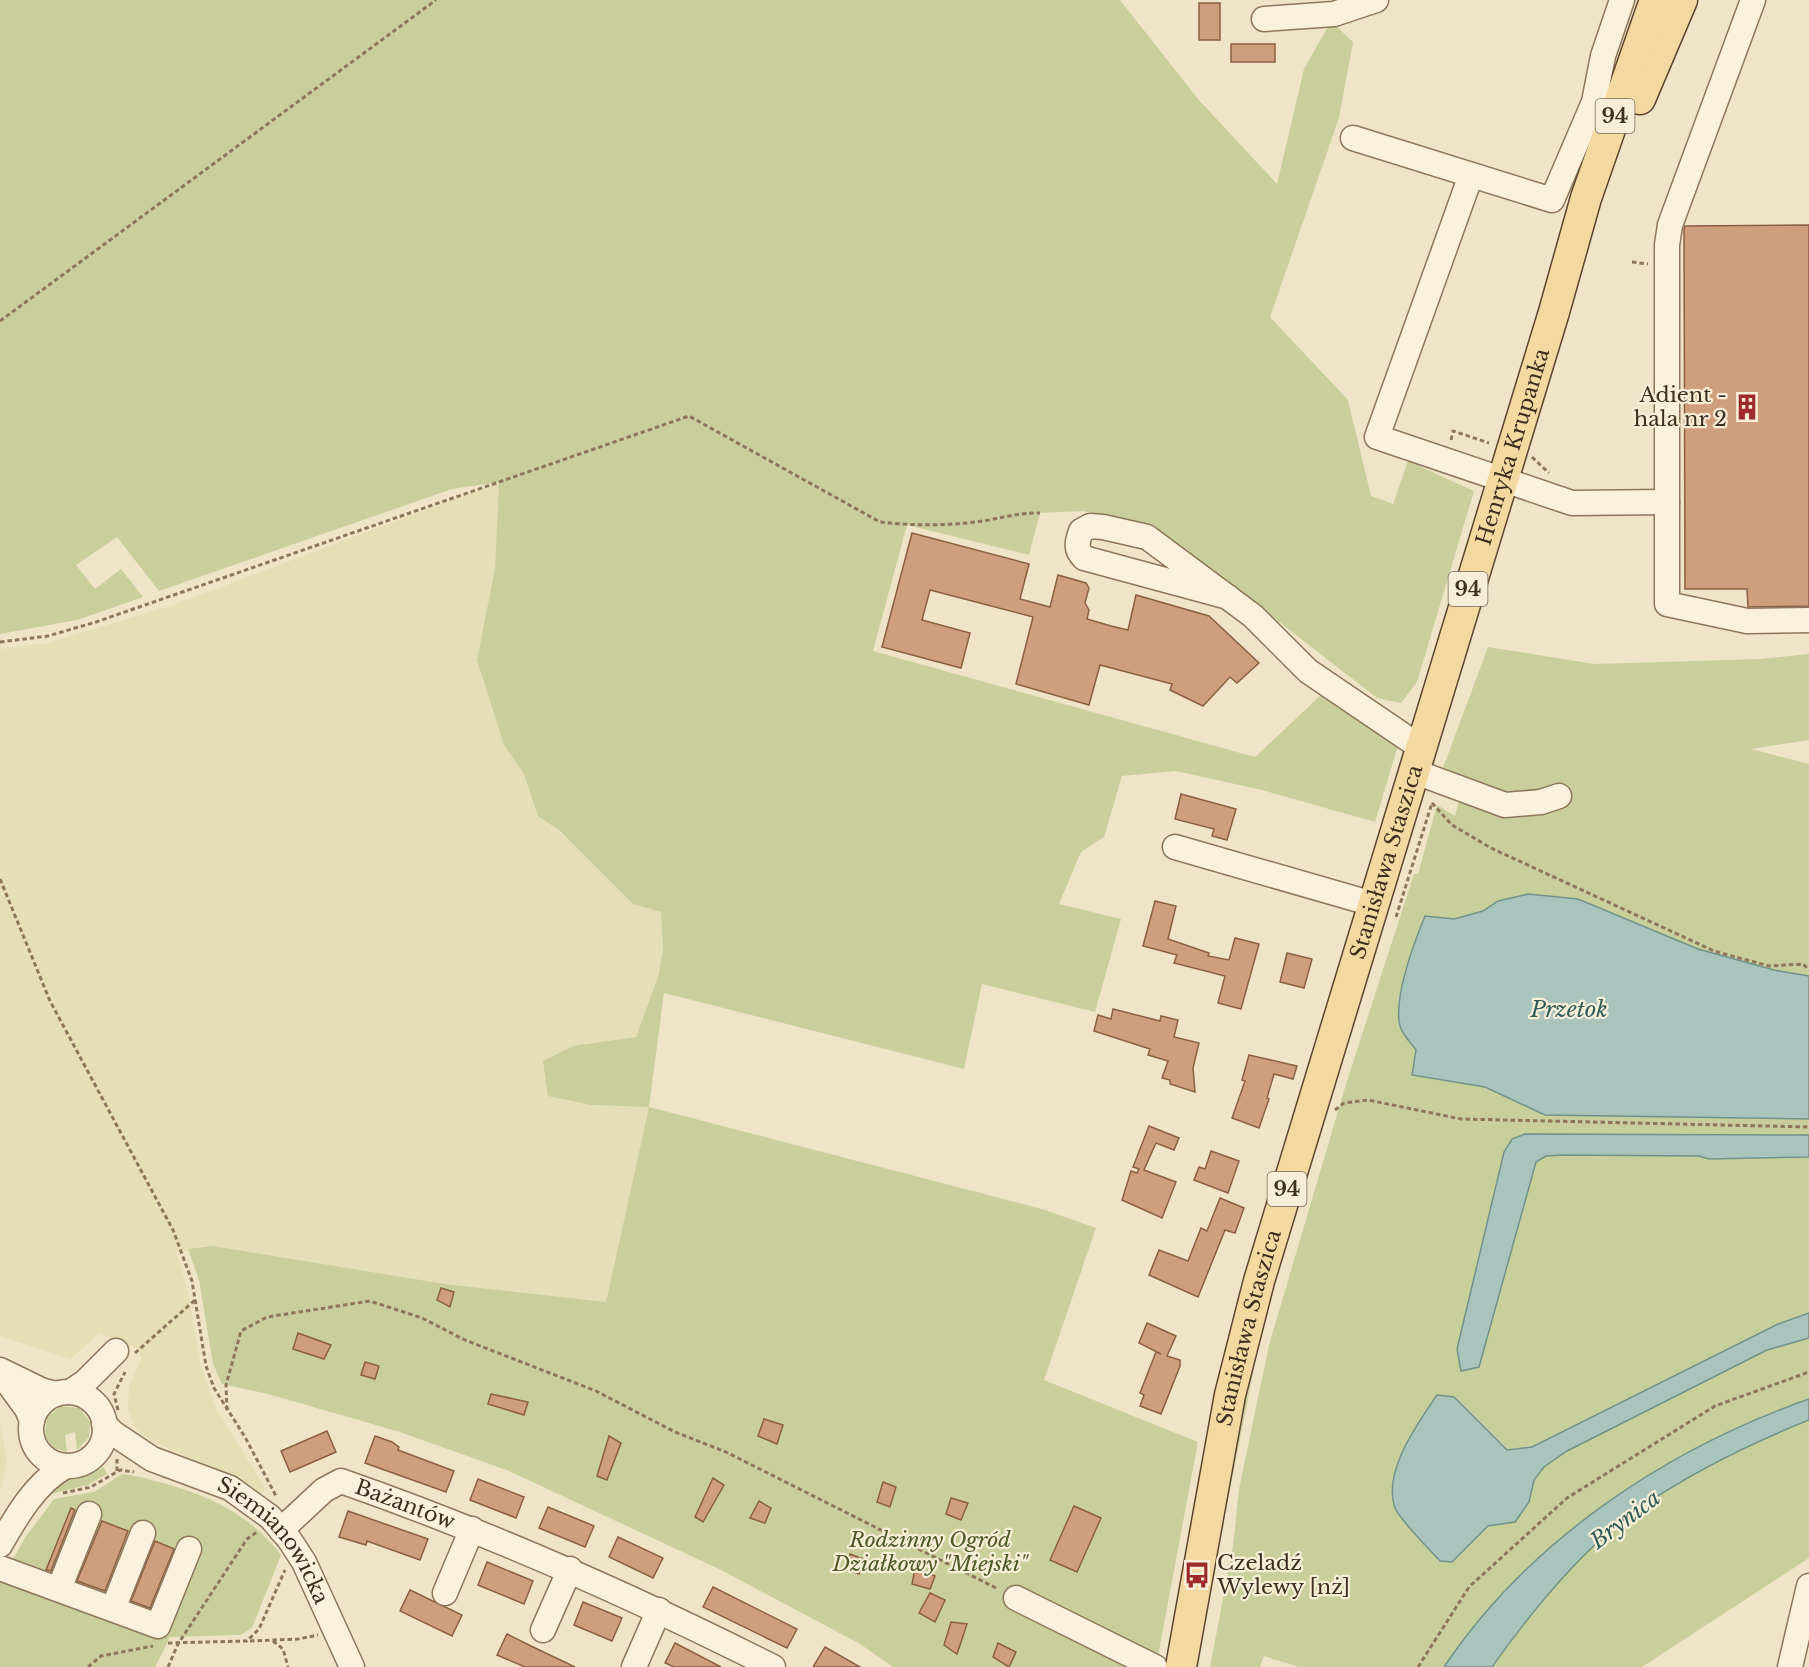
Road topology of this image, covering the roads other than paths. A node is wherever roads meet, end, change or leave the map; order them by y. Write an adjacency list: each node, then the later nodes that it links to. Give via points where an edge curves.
1 (1376, 0): 6 (street, via 1334,14)
2 (1622, 0): 8 (street, via 1603,56 1594,102 1552,200)
3 (1655, 0): 9 (main road, Henryka Krupanka / 94, via 1586,198)
4 (1682, 0): 9 (main road, Henryka Krupanka / 94, via 1640,98 1601,207)
5 (1753, 0): 11 (street, via 1666,245)
6 (1264, 19)
7 (1353, 138): 8 (street)
8 (1471, 175): 10 (street, via 1377,437)
9 (1554, 312): 10 (main road, Henryka Krupanka / 94)
10 (1502, 478): 11 (street, via 1572,503); 14 (main road, Henryka Krupanka / 94)
11 (1667, 502): 13 (street, via 1668,604 1747,621)
12 (1228, 597): 12 (street, via 1084,558 1077,544 1081,531 1090,526 1103,527 1148,537); 14 (street, via 1253,616 1308,671)
13 (1809, 620)
14 (1420, 746): 15 (street, via 1505,805); 17 (main road, Stanisława Staszica / 94)
15 (1559, 796)
16 (1175, 847): 17 (street)
17 (1372, 904): 46 (main road, Stanisława Staszica / 94, via 1244,1336)
18 (0, 1371): 19 (street, via 40,1390); 21 (street)
19 (63, 1393): 20 (street, via 87,1398); 20 (street, via 85,1382 116,1351); 21 (street, via 43,1402)
20 (108, 1416): 23 (street, via 102,1442); 25 (street, Siemianowicka, via 113,1433)
21 (32, 1421): 22 (street, via 31,1433)
22 (38, 1450): 24 (street, via 50,1461); 26 (street)
23 (92, 1457): 24 (street); 25 (street, Siemianowicka, via 106,1455)
24 (66, 1466): 26 (street)
25 (147, 1466): 28 (street, Siemianowicka, via 230,1488)
26 (18, 1514): 31 (street)
27 (88, 1514): 36 (street)
28 (278, 1525): 29 (street, Bażantów, via 341,1481); 42 (street, Siemianowicka, via 308,1569)
29 (472, 1529): 34 (street, Bażantów); 37 (street, Bażantów)
30 (143, 1533): 39 (street)
31 (0, 1545)
32 (189, 1549): 39 (street, via 158,1626)
33 (0, 1568): 36 (street)
34 (570, 1569): 40 (street, Bażantów); 41 (street)
35 (1809, 1586): 47 (street)
36 (58, 1589): 39 (street)
37 (445, 1593)
38 (1016, 1598): 45 (street)
39 (113, 1609)
40 (659, 1610): 43 (street); 44 (street, Bażantów)
41 (543, 1630)
42 (352, 1667)
43 (634, 1667)
44 (773, 1667)
45 (1155, 1667)
46 (1181, 1667)
47 (1790, 1667)

